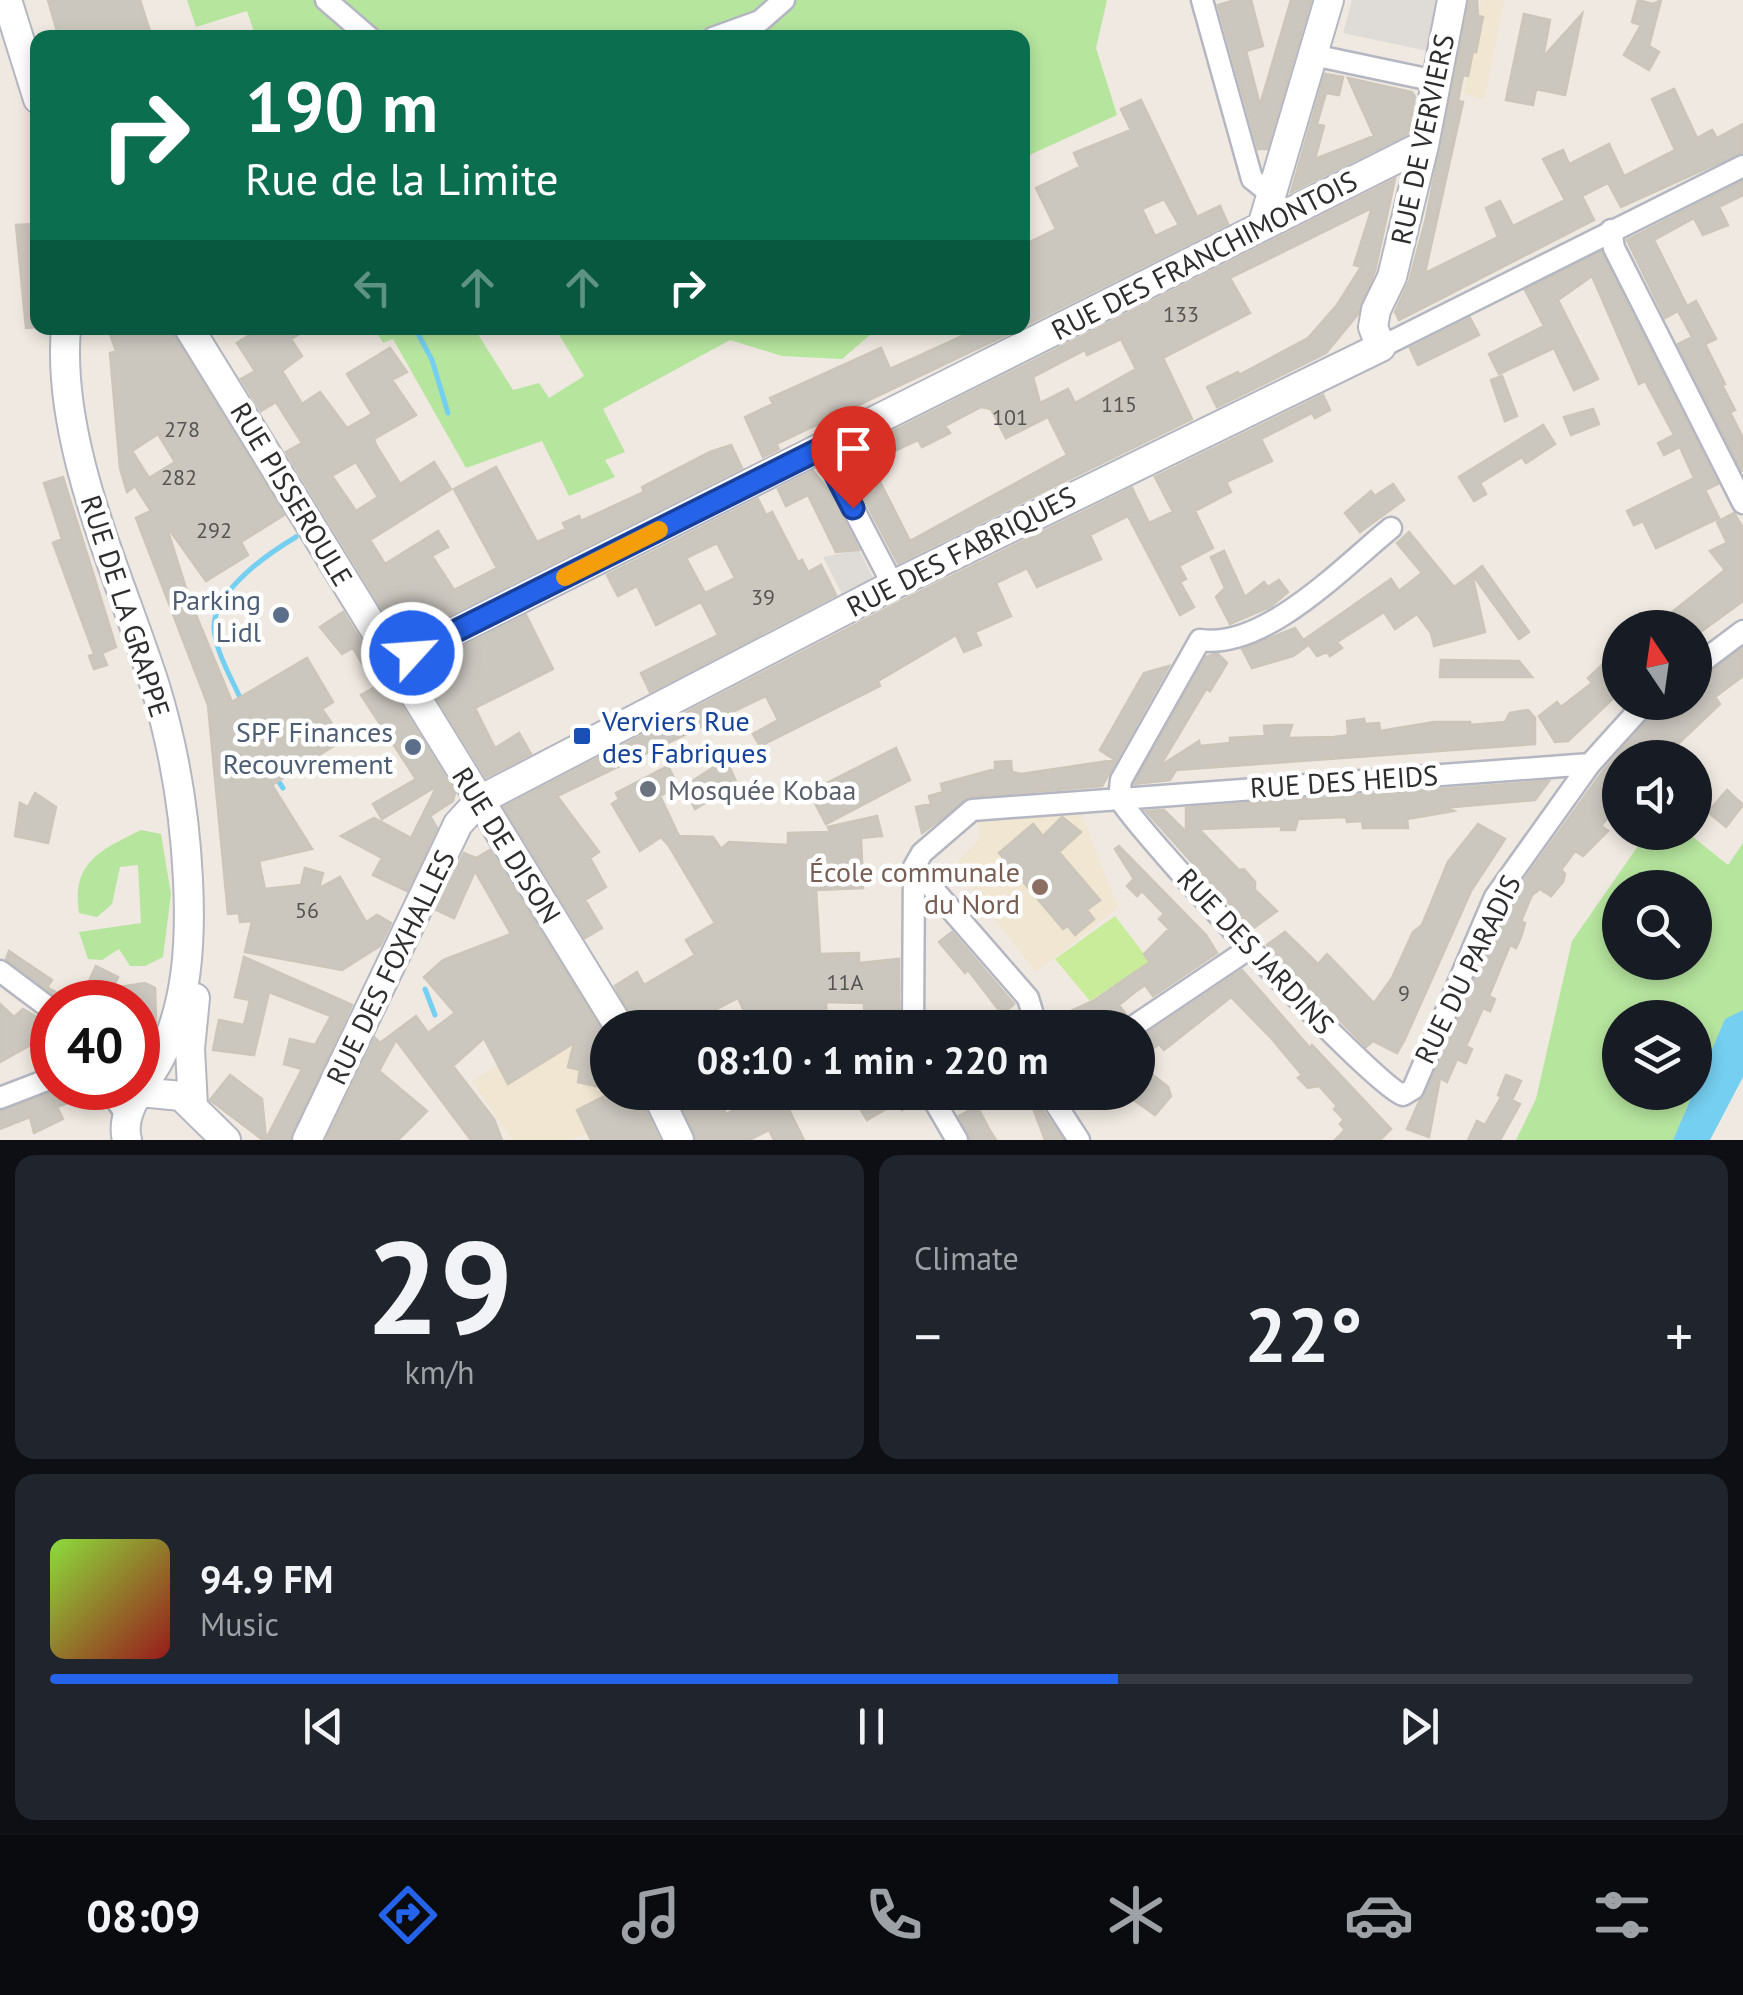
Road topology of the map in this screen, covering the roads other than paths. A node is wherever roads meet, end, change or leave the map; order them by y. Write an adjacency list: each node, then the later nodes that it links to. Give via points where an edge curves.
1 (7, 0): 12 (street)
2 (26, 0): 8 (street)
3 (326, 0): 9 (street)
4 (1202, 0): 16 (street, via 1252,179)
5 (1328, 0): 11 (street)
6 (1452, 0): 13 (street, RUE DE VERVIERS)
7 (781, 5): 10 (street)
8 (34, 30)
9 (360, 30)
10 (729, 30)
11 (1313, 55): 13 (street); 16 (street)
12 (30, 73)
13 (1436, 82): 14 (street, RUE DE VERVIERS)
14 (1424, 146): 17 (street, RUE DES FRANCHIMONTOIS); 22 (street, RUE DE VERVIERS, via 1392,277 1376,310)
15 (1743, 166): 18 (street)
16 (1272, 194): 17 (street)
17 (1264, 223): 24 (street, RUE DES FRANCHIMONTOIS)
18 (1611, 230): 22 (street); 25 (street, via 1614,248)
19 (66, 335): 23 (street, RUE DE LA GRAPPE)
20 (79, 335): 23 (street, RUE DE LA GRAPPE)
21 (193, 335): 30 (street, RUE PISSEROULE)
22 (1380, 347): 27 (street, RUE DES FABRIQUES)
23 (71, 397): 35 (street, RUE DE LA GRAPPE, via 94,514 160,702)
24 (822, 448): 27 (street); 30 (street, RUE DES FRANCHIMONTOIS)
25 (1743, 503)
26 (1391, 528): 33 (street, via 1266,625 1214,642 1200,640)
27 (893, 585): 34 (street, RUE DES FABRIQUES)
28 (1743, 630): 29 (street)
29 (1712, 654)
30 (394, 662): 34 (street, RUE DE DISON)
31 (1630, 720): 32 (street, RUE DU PARADIS)
32 (1590, 764): 33 (street, RUE DES HEIDS); 49 (street, RUE DU PARADIS, via 1494,897 1412,1088)
33 (1109, 799): 36 (street, RUE DES HEIDS, via 972,810); 37 (street, RUE DES JARDINS)
34 (480, 800): 40 (street, RUE DE DISON); 56 (street, RUE DES FOXHALLES, via 458,824)
35 (181, 815): 44 (street, RUE DE LA GRAPPE, via 188,934); 51 (street, RUE DE LA GRAPPE, via 202,902 190,1049)
36 (914, 866): 41 (street); 42 (street)
37 (1250, 948): 43 (street); 49 (street, RUE DES JARDINS, via 1374,1076)
38 (0, 971): 39 (street)
39 (30, 994)
40 (609, 1010)
41 (913, 1010)
42 (1032, 1010)
43 (1155, 1012)
44 (166, 1047): 45 (street); 46 (street, RUE DE LA GRAPPE)
45 (160, 1048)
46 (160, 1058)
47 (30, 1086): 50 (street)
48 (160, 1094): 51 (street)
49 (1403, 1095)
50 (0, 1098)
51 (193, 1106): 55 (street)
52 (665, 1110): 57 (street)
53 (939, 1110): 58 (street)
54 (1060, 1110): 59 (street)
55 (226, 1140)
56 (307, 1140)
57 (679, 1140)
58 (957, 1140)
59 (1079, 1140)

